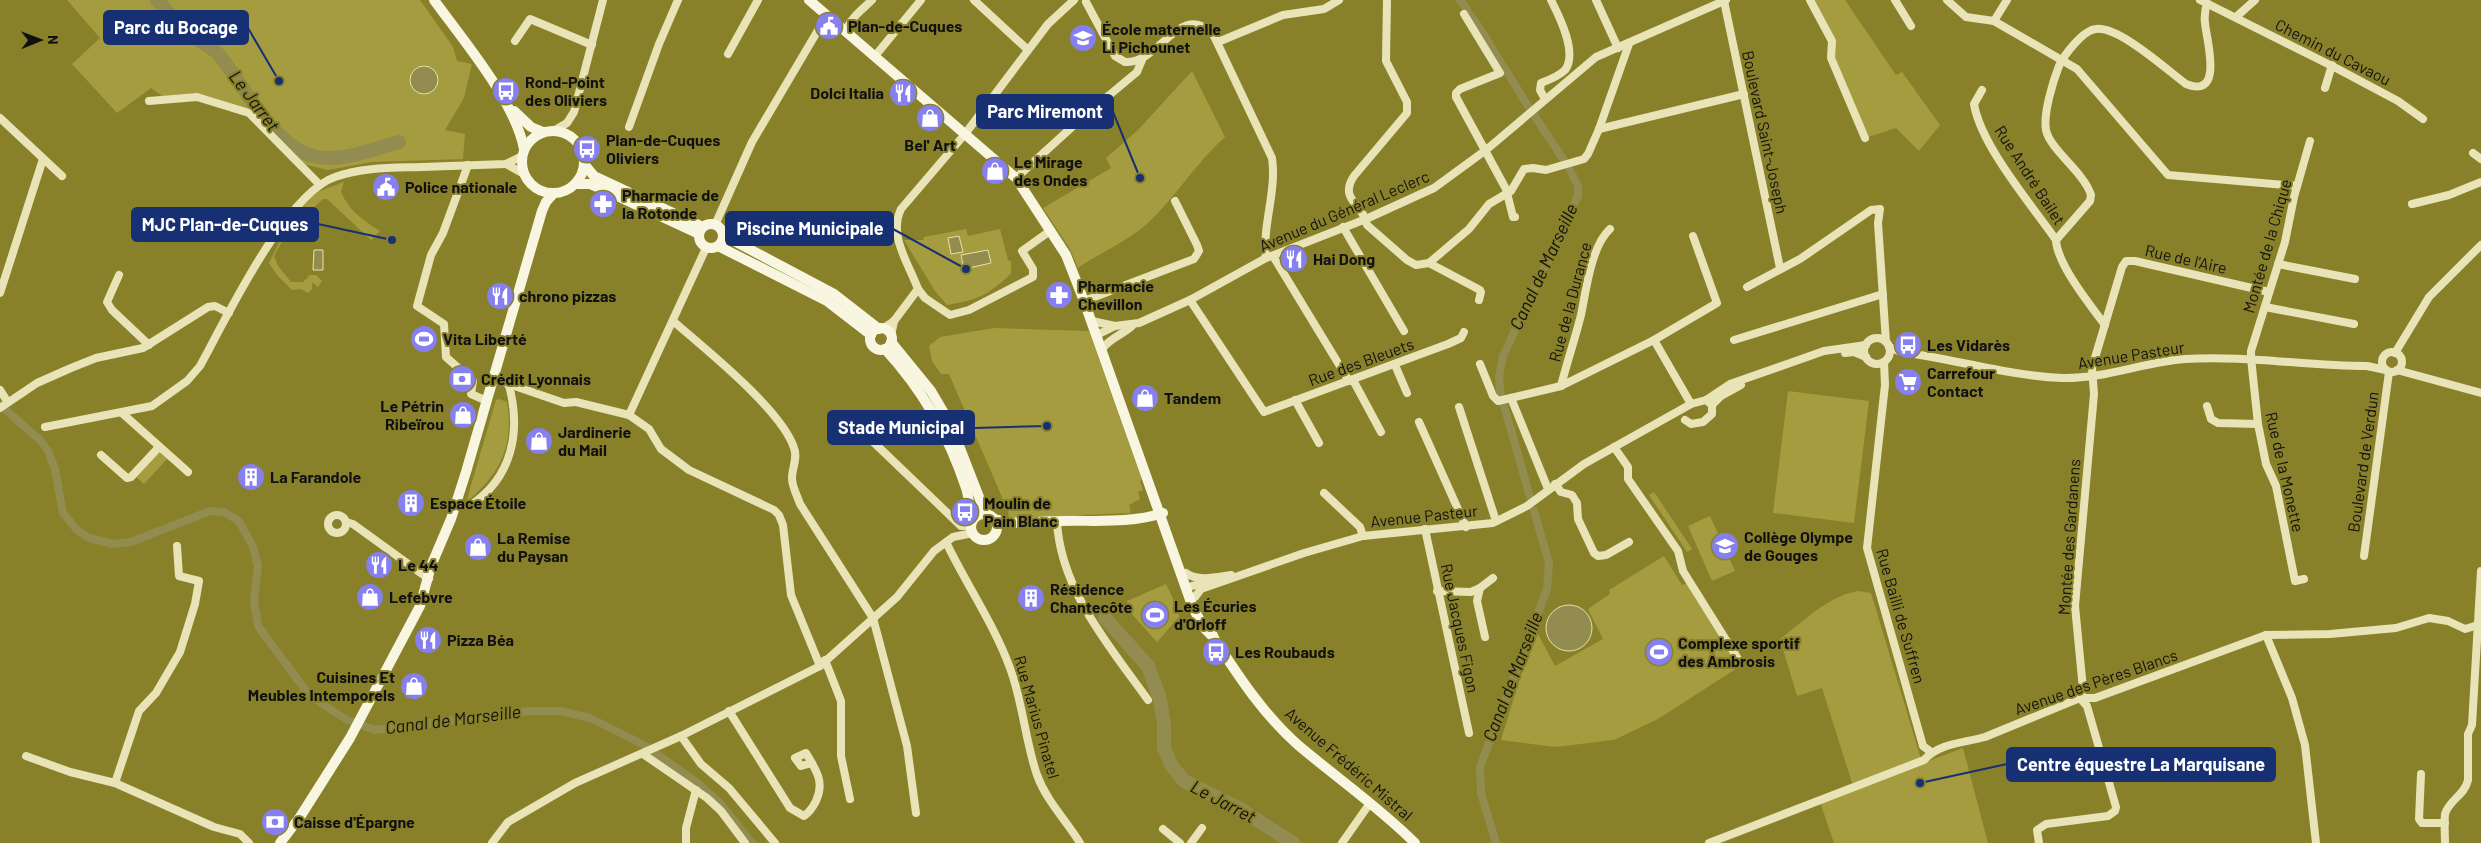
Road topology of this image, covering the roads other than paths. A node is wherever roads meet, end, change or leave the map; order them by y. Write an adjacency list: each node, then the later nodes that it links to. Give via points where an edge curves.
1 (434, 0): 44 (street)
2 (603, 0): 31 (street)
3 (678, 0): 47 (street)
4 (758, 0): 34 (street)
5 (809, 0): 23 (street, Avenue Frédéric Mistral)
6 (872, 0): 27 (street)
7 (921, 0): 35 (street)
8 (974, 0): 33 (street)
9 (1339, 0): 29 (street, via 1324,9 1283,15)
10 (1387, 0): 75 (street, via 1386,61 1408,108 1402,120 1350,181 1349,195)
11 (1551, 0): 42 (street, via 1566,32 1569,60 1564,71 1541,83 1540,90)
12 (1596, 0): 32 (street)
13 (1725, 0): 30 (street); 41 (street, Boulevard Saint-Joseph)
14 (1810, 0): 52 (street, via 1832,41 1831,58)
15 (1895, 0): 26 (street)
16 (1947, 0): 25 (street, via 1966,17)
17 (2007, 0): 25 (street)
18 (2255, 0): 24 (street)
19 (1087, 1): 20 (street); 36 (street, via 1118,59 1129,63)
20 (1072, 2): 33 (street)
21 (2204, 2): 24 (street, Chemin du Cavaou); 37 (street, via 2211,67 2203,84 2186,84 2133,42 2102,29 2091,30)
22 (1464, 14): 54 (street, via 1500,72 1456,93)
23 (827, 15): 27 (street, Avenue Frédéric Mistral); 76 (street, via 752,142)
24 (2236, 17): 38 (street, Chemin du Cavaou)
25 (1994, 20): 37 (street)
26 (1911, 26)
27 (846, 31): 35 (street, Avenue Frédéric Mistral)
28 (515, 41): 31 (street, via 530,19)
29 (1218, 42): 36 (street, via 1207,27 1189,23); 88 (street, via 1272,158 1265,234)
30 (1629, 44): 32 (street); 48 (street)
31 (592, 45): 49 (street, via 574,112 567,123)
32 (1618, 48): 42 (street, via 1596,57)
33 (1028, 49): 51 (street)
34 (728, 54)
35 (875, 56): 51 (street, Avenue Frédéric Mistral)
36 (1142, 60): 64 (street, via 1137,72)
37 (2062, 60): 68 (street, via 2077,69 2168,175); 84 (street, via 2051,95 2046,130 2091,195 2090,201)
38 (2332, 65): 39 (street); 46 (street, Chemin du Cavaou)
39 (2325, 88)
40 (1982, 90): 84 (street, Rue André Bailet, via 1974,104 1976,117 2011,176)
41 (1744, 94): 48 (street); 91 (street, Boulevard Saint-Joseph)
42 (1546, 98): 54 (street, Avenue du Général Leclerc)
43 (149, 101): 67 (street, via 197,97 249,113)
44 (508, 106): 50 (street, via 531,127); 55 (street, via 522,134)
45 (0, 118): 57 (street)
46 (2423, 118)
47 (629, 127)
48 (1599, 128): 71 (street, via 1584,160 1572,161 1562,167 1524,169 1516,187)
49 (555, 130): 50 (street); 60 (street, via 565,132 578,143)
50 (543, 132): 55 (street, via 532,138)
51 (965, 134): 64 (street, Avenue Frédéric Mistral); 95 (street, via 898,217 897,234)
52 (1865, 138)
53 (2310, 141): 68 (street, Montée de la Chique)
54 (1486, 150): 71 (street); 75 (street, Avenue du Général Leclerc, via 1434,188)
55 (523, 152): 59 (street); 62 (street)
56 (2473, 153): 58 (street)
57 (43, 159): 63 (street); 97 (street)
58 (2481, 159)
59 (506, 164): 61 (street); 62 (street)
60 (584, 164): 66 (street); 78 (street, via 594,176)
61 (468, 166): 67 (street, via 371,169 333,178); 146 (street, via 443,233 431,255 417,306 444,324 446,357 473,380 471,394)
62 (524, 174): 69 (street)
63 (62, 176)
64 (1016, 178): 81 (street, Avenue Frédéric Mistral)
65 (2481, 182): 73 (street, via 2449,195)
66 (575, 184): 70 (street); 78 (street, via 590,184)
67 (320, 185): 103 (street, via 283,222)
68 (2297, 186): 90 (street, Montée de la Chique)
69 (537, 189): 70 (street); 80 (street, via 540,200)
70 (554, 193): 80 (street, via 546,202)
71 (1507, 194): 74 (street); 89 (street, via 1489,204 1469,229)
72 (1175, 201): 101 (street, via 1199,251 1194,260)
73 (2412, 204)
74 (1515, 217)
75 (1366, 219): 77 (street, Avenue du Général Leclerc); 89 (street, via 1367,225 1407,260 1416,265)
76 (715, 225): 78 (street); 82 (street)
77 (1343, 228): 88 (street, Avenue du Général Leclerc); 113 (street)
78 (701, 230): 87 (street, via 699,241)
79 (1610, 230): 140 (street, Rue de la Durance, via 1602,236)
80 (536, 231): 137 (street)
81 (1050, 231): 95 (street, via 1022,251 1033,269 1033,277 969,310 950,315); 101 (street, Avenue Frédéric Mistral, via 1071,267)
82 (723, 236): 86 (street); 112 (street, via 834,294)
83 (1693, 236): 116 (street, via 1717,303)
84 (2056, 240): 108 (street, Rue André Bailet, via 2057,249 2073,278)
85 (2481, 245): 124 (street, via 2429,298)
86 (718, 246): 87 (street); 112 (street, via 827,301)
87 (706, 248): 104 (street)
88 (1269, 257): 99 (street, Avenue du Général Leclerc); 138 (street)
89 (1429, 263): 100 (street, via 1480,290)
90 (2278, 264): 93 (street); 96 (street, Montée de la Chique)
91 (1780, 268): 94 (street); 98 (street, via 1800,259 1871,210 1880,209)
92 (119, 275): 120 (street, via 108,302 112,310)
93 (2355, 279)
94 (1747, 287)
95 (918, 290): 105 (street)
96 (2269, 292): 102 (street, Montée de la Chique); 108 (street, Rue de l'Aire, via 2126,261)
97 (0, 293)
98 (1883, 294): 111 (street); 117 (street)
99 (1190, 300): 110 (street, Avenue du Général Leclerc); 145 (street, Rue des Bleuets, via 1264,412)
100 (1479, 300)
101 (1084, 301): 106 (street, Avenue Frédéric Mistral)
102 (2265, 307): 107 (street); 126 (street, Montée de la Chique)
103 (229, 313): 120 (street, via 215,306 208,307); 152 (street, via 200,366 188,381 152,406)
104 (673, 321): 154 (street); 196 (street, via 729,369 788,435 795,449 793,487 800,504)
105 (894, 321): 112 (street); 119 (street)
106 (1092, 322): 109 (street, Avenue du Général Leclerc); 118 (street, Avenue Frédéric Mistral)
107 (2354, 324)
108 (2105, 325): 136 (street, Rue de l'Aire)
109 (1115, 326): 110 (street, Avenue du Général Leclerc); 118 (street, Avenue du Général Leclerc)
110 (1132, 326): 118 (street, Avenue du Général Leclerc, via 1109,340)
111 (1884, 328): 115 (street); 122 (street)
112 (877, 331): 119 (street); 119 (street, via 872,346 877,350)
113 (1404, 331)
114 (1464, 332): 131 (street, Rue des Bleuets, via 1462,338)
115 (1878, 339): 121 (street); 122 (street)
116 (1654, 340): 140 (street); 150 (street)
117 (1734, 340)
118 (1099, 341): 168 (street, Avenue Frédéric Mistral)
119 (889, 342): 171 (street, via 932,392 951,425); 177 (street, via 942,429 970,501)
120 (148, 345): 148 (street, via 80,364 37,383)
121 (1866, 345): 125 (street); 133 (street, via 1824,351)
122 (1888, 345): 123 (street, Avenue Pasteur); 127 (street)
123 (1902, 352): 127 (street); 136 (street, Avenue Pasteur, via 2053,377)
124 (2395, 353): 128 (street, via 2386,354); 129 (street)
125 (1866, 357): 127 (street, via 1876,364); 133 (street, via 1854,352 1839,353)
126 (2251, 358): 132 (street, Avenue Pasteur); 136 (street, Avenue Pasteur, via 2184,359); 158 (street, Rue de la Monette)
127 (1887, 359): 208 (street, Rue Bailli de Suffren, via 1867,548 1923,746)
128 (2382, 359): 132 (street, Avenue Pasteur); 134 (street, via 2382,365)
129 (2402, 362): 134 (street); 135 (street)
130 (1480, 364): 144 (street, via 1493,396 1498,401)
131 (1395, 365): 138 (street, Rue des Bleuets); 142 (street)
132 (2367, 366): 134 (street, Avenue Pasteur)
133 (1771, 371): 147 (street)
134 (2391, 371): 135 (street, Avenue Pasteur); 185 (street, Boulevard de Verdun)
135 (2408, 373): 143 (street, Avenue Pasteur)
136 (2092, 377): 202 (street, Montée des Gardanens, via 2094,394 2075,606 2083,688)
137 (494, 378): 139 (street); 146 (street)
138 (1351, 381): 145 (street, Rue des Bleuets); 160 (street)
139 (508, 382): 154 (street, via 564,403 576,402); 169 (street, via 516,427 509,456 496,480 477,502 469,506)
140 (1561, 386): 144 (street)
141 (0, 390): 148 (street)
142 (1407, 393)
143 (2481, 393)
144 (1508, 399): 166 (street)
145 (1295, 400): 161 (street)
146 (487, 401): 169 (street)
147 (1709, 402): 150 (street, Avenue Pasteur); 156 (street, Avenue Pasteur, via 1712,414 1703,422 1691,424)
148 (4, 404)
149 (1459, 406): 174 (street)
150 (1689, 406): 155 (street, Avenue Pasteur); 156 (street)
151 (2207, 406): 158 (street, via 2211,419 2218,423)
152 (122, 413): 159 (street); 162 (street)
153 (847, 414): 177 (street, via 962,526)
154 (629, 415): 201 (street, via 649,429 661,449 689,470 766,505 779,515 791,595)
155 (1666, 420): 156 (street, Avenue Pasteur); 163 (street, Avenue Pasteur)
156 (1684, 420)
157 (1419, 422): 178 (street)
158 (2258, 424): 192 (street, Rue de la Monette, via 2266,464 2276,486 2295,581)
159 (45, 427)
160 (1381, 432)
161 (1319, 442)
162 (159, 447): 164 (street, via 127,478); 165 (street)
163 (1614, 447): 166 (street, Avenue Pasteur); 200 (street, via 1628,467 1628,479 1678,551 1683,571)
164 (102, 455)
165 (188, 472)
166 (1551, 486): 174 (street, Avenue Pasteur, via 1527,506); 183 (street, via 1572,495 1577,504 1578,519 1598,556)
167 (1324, 493): 181 (street, via 1360,527)
168 (1156, 501): 170 (street, Avenue Frédéric Mistral); 173 (street)
169 (456, 504): 190 (street, via 438,563)
170 (1161, 513): 173 (street); 188 (street, Avenue Frédéric Mistral); 195 (street, Avenue Frédéric Mistral)
171 (990, 517): 175 (street); 177 (street, via 978,516); 180 (street, via 996,526)
172 (1057, 521): 173 (street); 175 (street); 203 (street, via 1060,553 1085,610)
173 (1128, 521)
174 (1496, 521): 178 (street, Avenue Pasteur)
175 (1012, 524): 180 (street)
176 (346, 525): 190 (street, via 353,524)
177 (972, 527): 180 (street, via 982,540); 182 (street)
178 (1466, 527): 179 (street, Avenue Pasteur)
179 (1425, 529): 181 (street, Avenue Pasteur); 194 (street, Rue Jacques Figon)
180 (995, 533)
181 (1363, 536): 186 (street, Avenue Pasteur)
182 (946, 542): 196 (street, via 929,556 896,597); 228 (street, Rue Marius Pinatel, via 1010,668 1025,734 1042,786 1060,818)
183 (1629, 542)
184 (177, 546): 212 (street, via 179,576 199,581 195,604 180,652 156,693 139,711)
185 (2364, 556)
186 (1250, 571): 189 (street, Avenue Pasteur); 195 (street, Avenue Pasteur)
187 (2481, 571): 197 (street)
188 (1186, 572): 189 (street, Avenue Pasteur, via 1198,578); 195 (street, Avenue Frédéric Mistral)
189 (1227, 575): 195 (street, Avenue Pasteur)
190 (430, 577): 218 (street, via 418,609 356,724 328,775)
191 (1492, 578): 193 (street)
192 (2304, 579)
193 (1480, 588): 194 (street, via 1471,592); 199 (street, via 1477,601)
194 (1437, 591): 205 (street, Rue Jacques Figon)
195 (1190, 593): 215 (street, Avenue Frédéric Mistral, via 1211,635 1258,704 1297,744)
196 (873, 618): 201 (street); 216 (street, via 907,746)
197 (2479, 624): 198 (street, Avenue des Pères Blancs, via 2466,629 2430,618 2396,628); 217 (street, via 2472,725 2468,734 2468,780 2466,787 2449,806)
198 (2266, 635): 202 (street, Avenue des Pères Blancs, via 2095,698); 235 (street, via 2292,698 2305,746)
199 (1485, 637)
200 (1738, 659)
201 (822, 663): 204 (street); 214 (street, via 841,701 841,756)
202 (2080, 698): 208 (street, Avenue des Pères Blancs, via 1985,737 1970,738); 234 (street, via 2087,706 2115,811 2108,816 2046,824 2037,830)
203 (1148, 700)
204 (729, 711): 206 (street); 210 (street, via 790,808 804,816 813,806 821,787)
205 (1469, 733)
206 (681, 736): 207 (street); 227 (street, via 701,764 729,788)
207 (648, 751): 213 (street); 224 (street, via 575,783 534,806 508,822)
208 (1931, 752): 233 (street, Avenue des Pères Blancs, via 1924,760)
209 (26, 756): 212 (street)
210 (812, 762)
211 (2421, 774): 217 (street, via 2419,819 2422,823)
212 (114, 783): 221 (street, via 214,827 240,834)
213 (696, 790): 225 (street, via 686,828); 226 (street, via 721,811)
214 (850, 799)
215 (1370, 802): 231 (street); 232 (street, Avenue Frédéric Mistral)
216 (916, 813)
217 (2446, 823): 236 (street)
218 (294, 826): 222 (street); 223 (street)
219 (1202, 828): 230 (street)
220 (1163, 829): 229 (street)
221 (248, 843)
222 (280, 843)
223 (286, 843)
224 (492, 843)
225 (686, 843)
226 (745, 843)
227 (775, 843)
228 (1080, 843)
229 (1180, 843)
230 (1190, 843)
231 (1342, 843)
232 (1415, 843)
233 (1709, 843)
234 (2038, 843)
235 (2316, 843)
236 (2446, 843)

